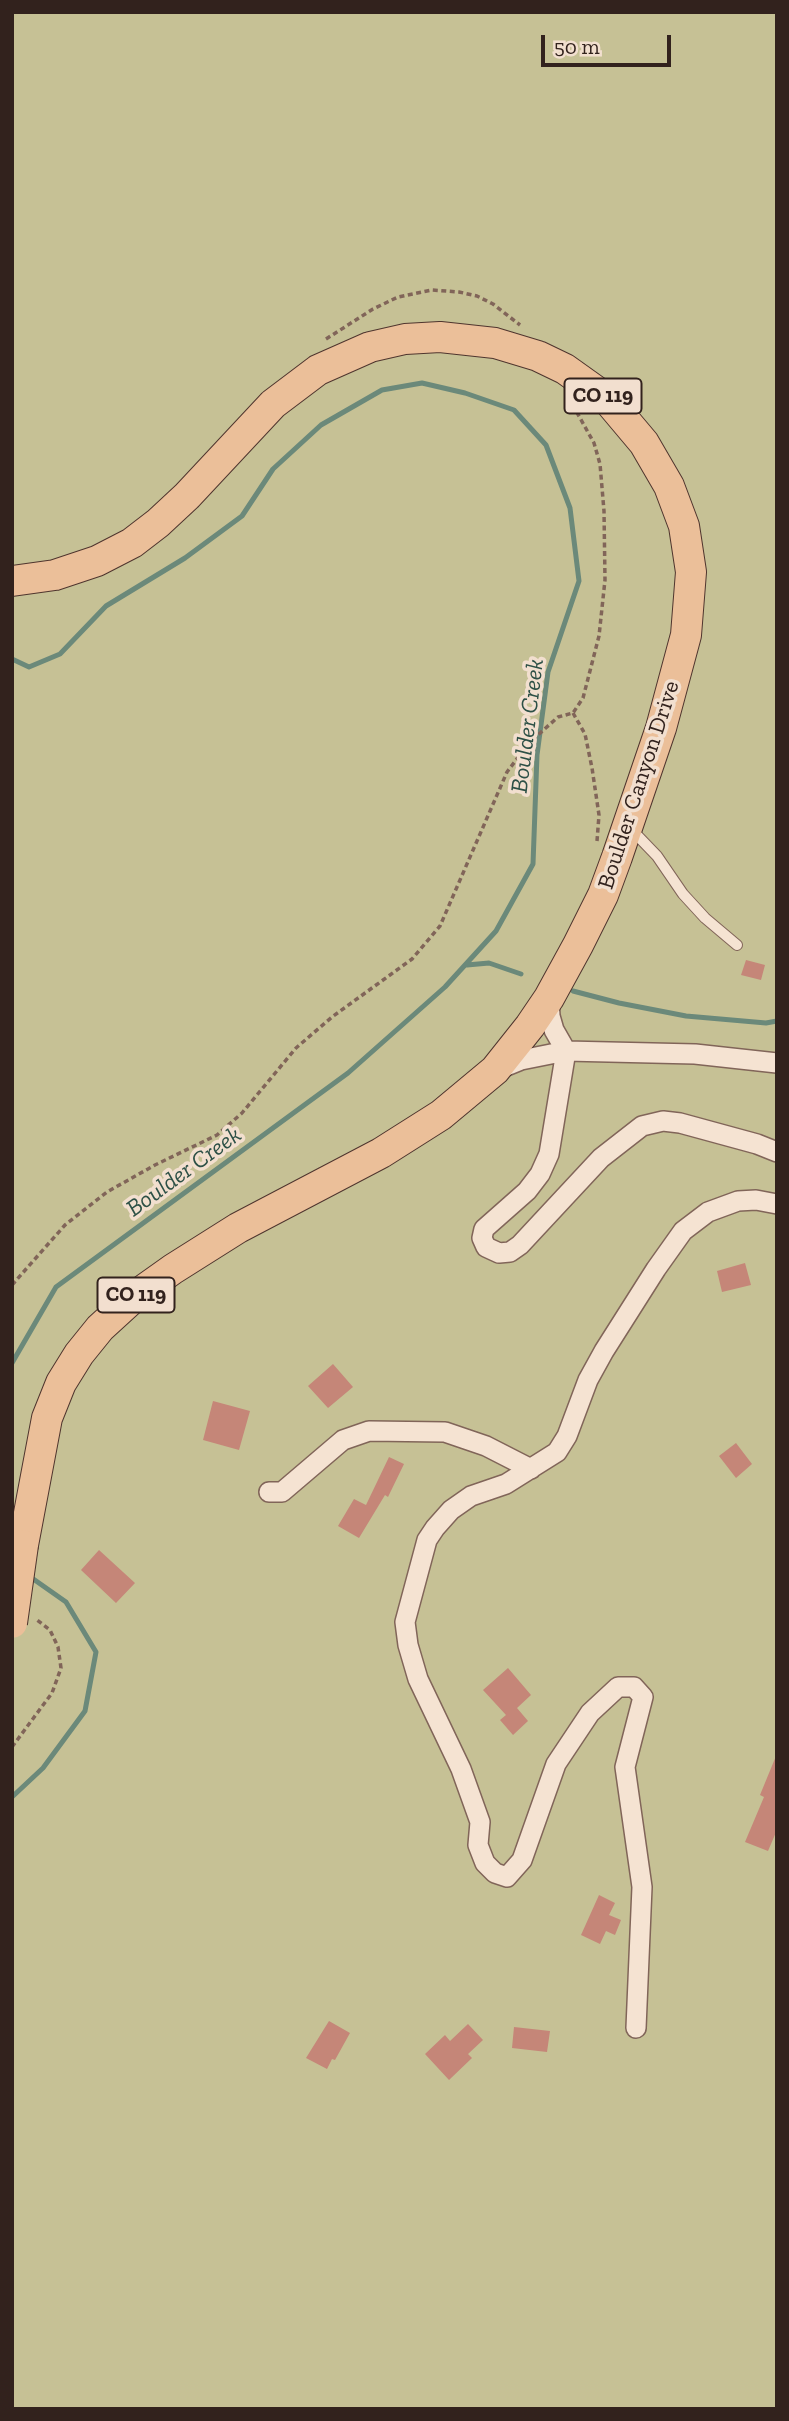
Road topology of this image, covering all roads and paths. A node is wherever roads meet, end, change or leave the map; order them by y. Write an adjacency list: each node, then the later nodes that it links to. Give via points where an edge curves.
1 (575, 408): 3 (path, via 600,464 605,580 599,636 583,698)
2 (12, 582): 5 (main road, Boulder Canyon Drive / CO 119, via 55,575 132,543 187,496 273,404 318,370 344,357 405,339 440,337 495,343 538,356 589,385 623,416 669,486 684,526 691,572 686,635)
3 (573, 713): 4 (path, via 585,734); 13 (path, via 558,717 529,743 507,772 440,926 412,958 296,1048 242,1113 217,1135 107,1192 65,1225)
4 (598, 824)
5 (628, 825): 6 (lane, via 683,894); 7 (main road, Boulder Canyon Drive / CO 119, via 603,895)
6 (737, 945)
7 (549, 998): 8 (street, via 554,1030); 10 (main road, Boulder Canyon Drive / CO 119)
8 (566, 1051): 9 (street, via 695,1054); 10 (street); 11 (street, via 549,1154 527,1191 484,1229 486,1247 499,1253 520,1245 601,1158 642,1126 680,1122)
9 (777, 1063)
10 (495, 1070): 16 (main road, Boulder Canyon Drive / CO 119, bridge, via 412,1135 238,1228 173,1269 100,1328 61,1383 47,1418 23,1545)
11 (777, 1152)
12 (777, 1204): 14 (street, via 738,1200 708,1212 683,1231 604,1351 557,1452)
13 (12, 1285)
14 (531, 1469): 15 (street, via 445,1432 369,1431 343,1440 282,1492); 18 (street, via 471,1496 435,1528 405,1622 408,1645 418,1679 461,1769 480,1822 478,1845 485,1863 507,1877 522,1860 556,1764 590,1713 618,1687 634,1687 643,1697 625,1766 642,1887)
15 (269, 1492)
16 (18, 1620): 17 (path, via 50,1630 61,1668 52,1693)
17 (12, 1747)
18 (636, 2028)

